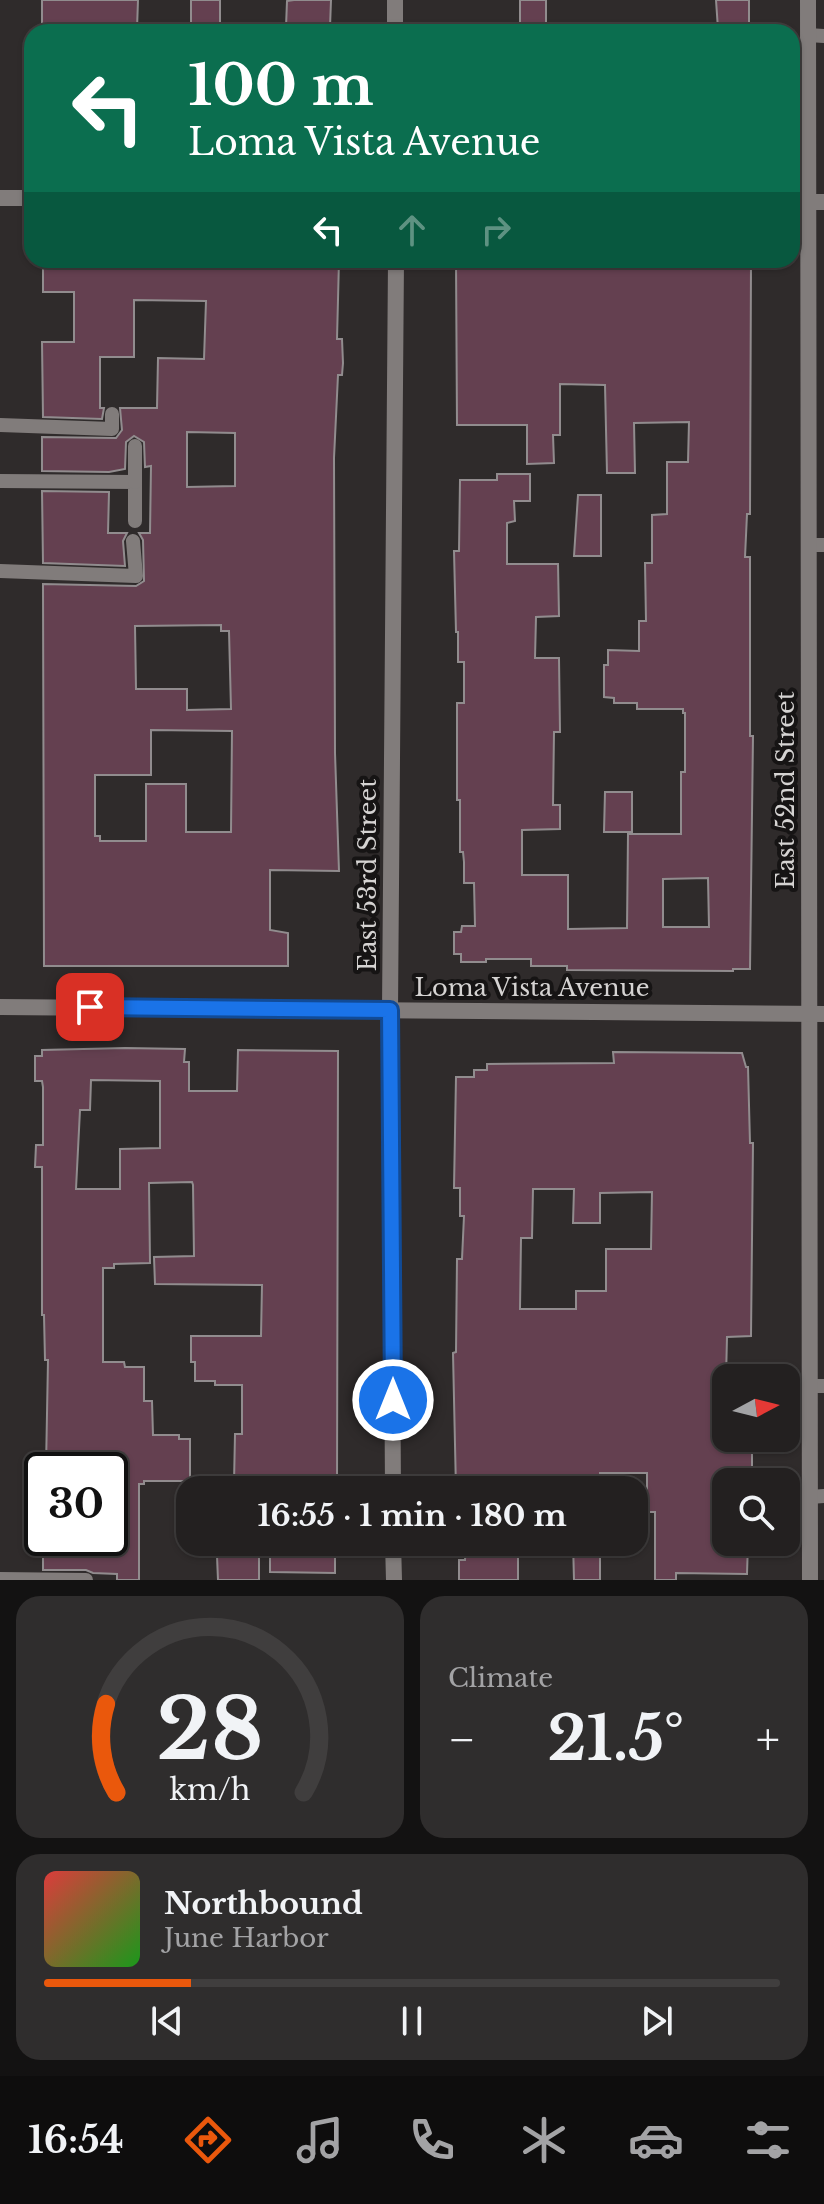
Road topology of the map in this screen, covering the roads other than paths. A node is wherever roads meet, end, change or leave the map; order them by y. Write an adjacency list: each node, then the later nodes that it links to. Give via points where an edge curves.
1 (395, 0): 3 (street)
2 (808, 0): 4 (street, East 52nd Street)
3 (395, 24)
4 (816, 36): 7 (street, East 52nd Street)
5 (0, 198): 6 (street)
6 (24, 198)
7 (808, 202): 16 (street, East 52nd Street)
8 (396, 268): 19 (street, East 53rd Street)
9 (112, 414): 10 (lane, via 112,429)
10 (0, 425)
11 (135, 446): 13 (lane)
12 (0, 481): 13 (lane)
13 (135, 482): 14 (lane)
14 (135, 521)
15 (133, 541): 17 (lane, via 136,576)
16 (816, 545): 20 (street, East 52nd Street)
17 (0, 571)
18 (0, 1007): 19 (street, Loma Vista Avenue)
19 (390, 1010): 20 (street, Loma Vista Avenue); 22 (street, East 53rd Street)
20 (817, 1014): 21 (street, East 52nd Street)
21 (817, 1386): 23 (street, East 52nd Street)
22 (393, 1476)
23 (817, 1497): 28 (street, East 52nd Street)
24 (393, 1556): 27 (street)
25 (0, 1579): 26 (lane)
26 (86, 1580)
27 (394, 1580)
28 (810, 1580)

